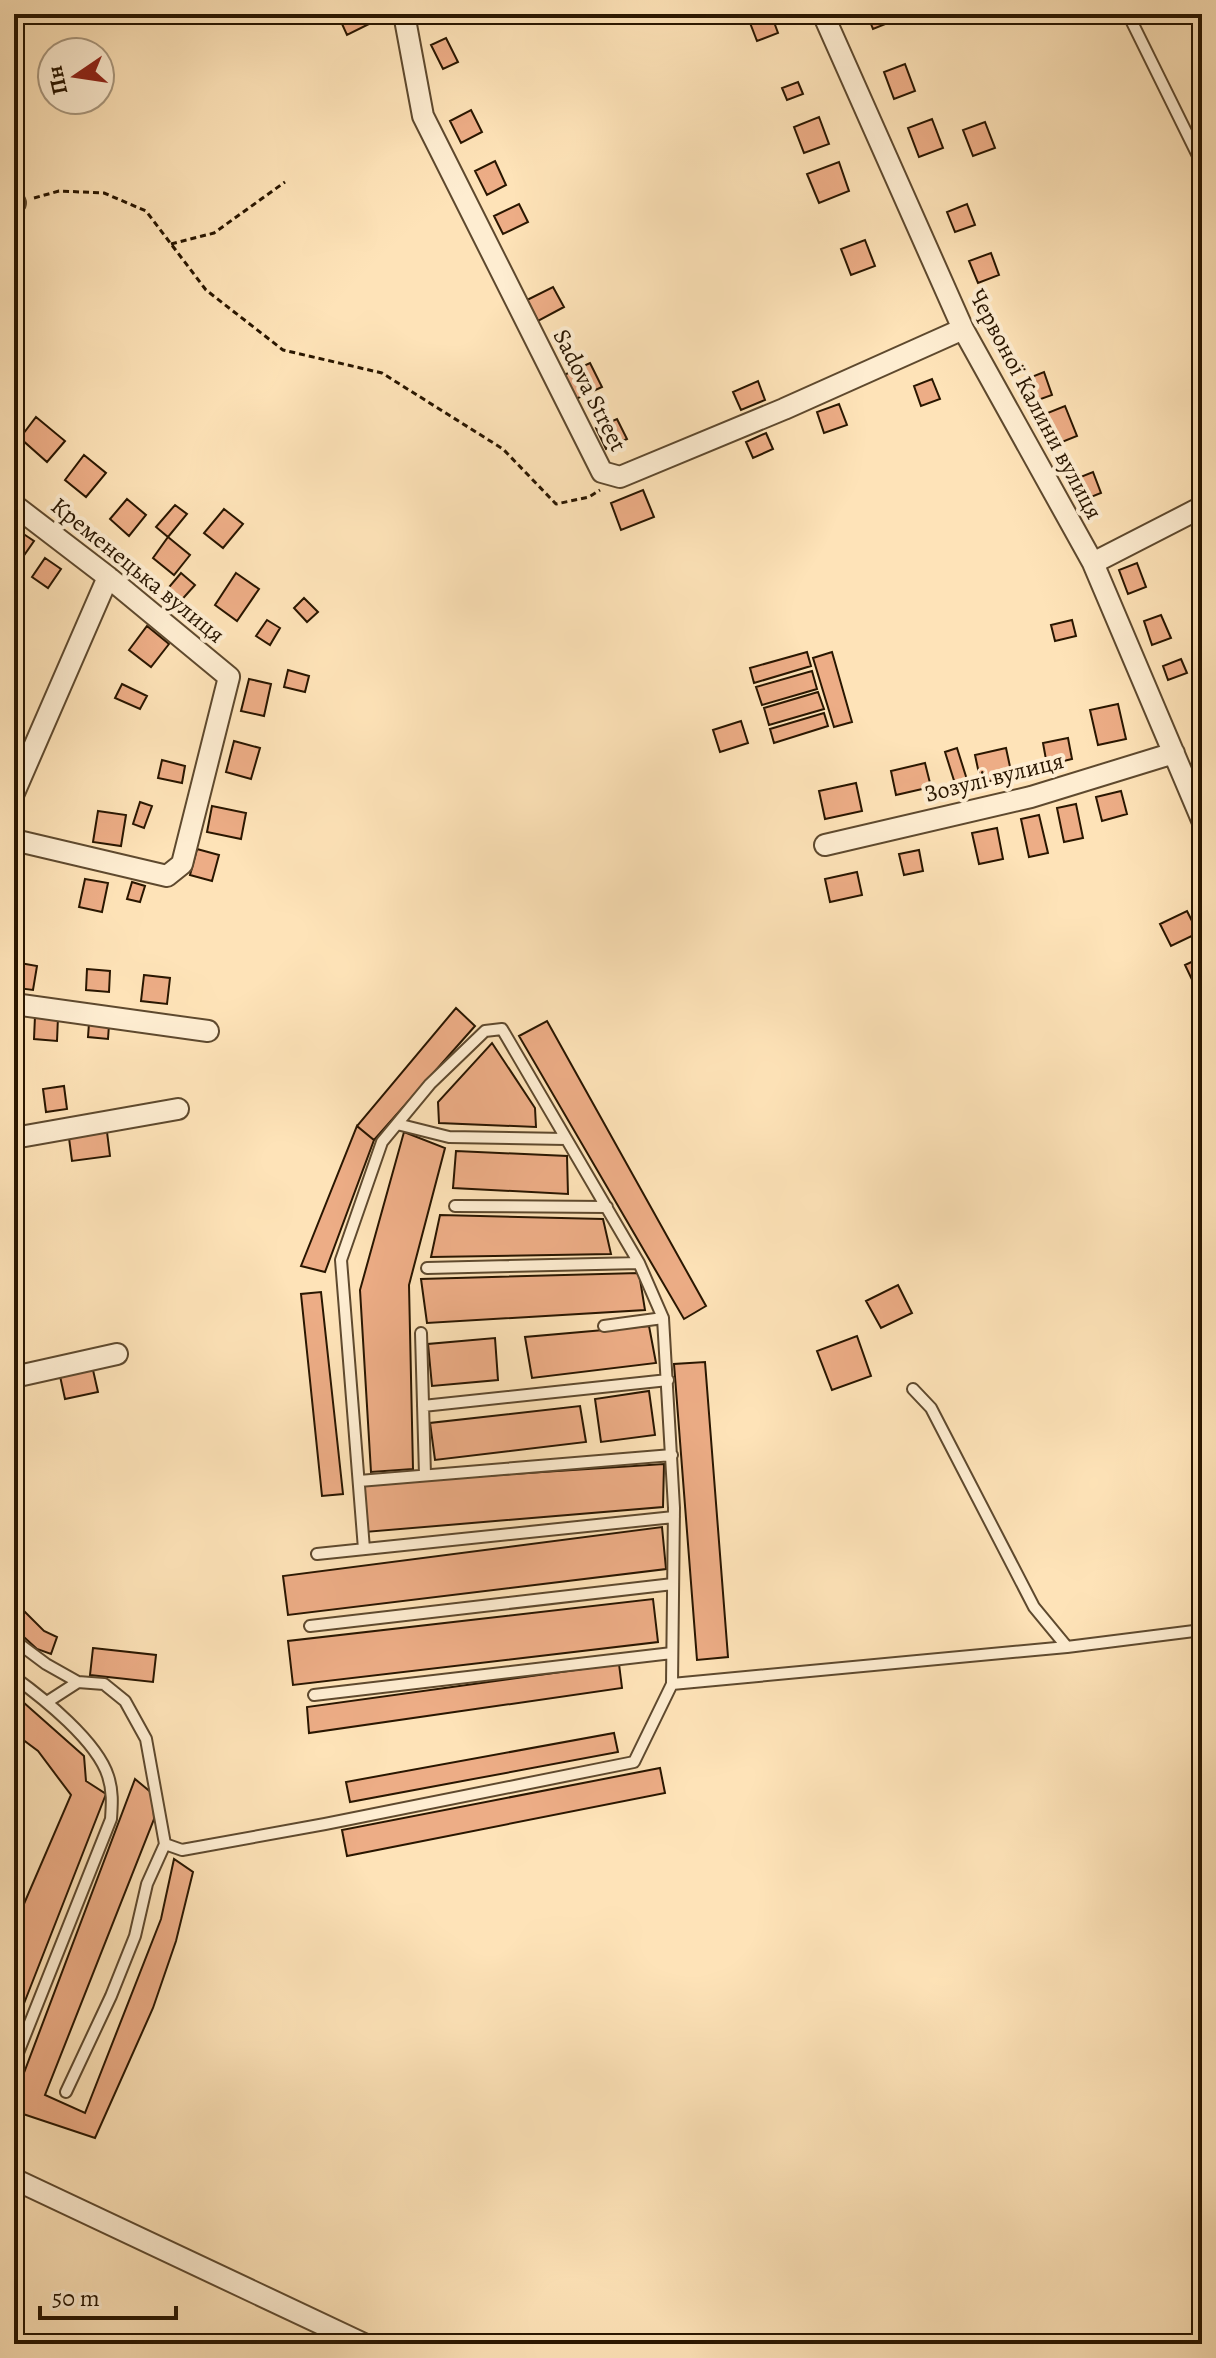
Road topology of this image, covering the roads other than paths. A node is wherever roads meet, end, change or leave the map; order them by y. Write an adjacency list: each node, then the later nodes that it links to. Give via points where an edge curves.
1 (404, 14): 5 (street, Sadova Street, via 423,116 602,472 620,477)
2 (823, 14): 5 (street, Червоної Калини вулиця)
3 (1128, 14): 4 (lane)
4 (1202, 164)
5 (963, 329): 8 (street, Червоної Калини вулиця)
6 (14, 505): 9 (street, Кременецька вулиця)
7 (1202, 507): 8 (street)
8 (1093, 563): 10 (street, Червоної Калини вулиця)
9 (108, 577): 11 (street); 13 (street, Кременецька вулиця, via 229,677 182,864 167,876)
10 (1174, 753): 12 (street, Червоної Калини вулиця); 14 (street, Зозулі вулиця, via 1031,797)
11 (14, 793)
12 (1202, 820)
13 (14, 840)
14 (825, 845)
15 (14, 1004): 16 (street)
16 (208, 1031)
17 (178, 1109): 19 (street)
18 (397, 1124): 20 (lane, via 449,1137); 20 (lane, via 485,1031 502,1029); 35 (lane, via 382,1142 341,1260)
19 (14, 1138)
20 (566, 1139): 22 (lane)
21 (455, 1206): 22 (lane)
22 (607, 1207): 23 (lane)
23 (639, 1263): 24 (lane); 25 (lane)
24 (427, 1268)
25 (663, 1318): 26 (lane); 30 (lane)
26 (604, 1326)
27 (421, 1333): 32 (lane)
28 (117, 1354): 29 (street)
29 (14, 1377)
30 (668, 1380): 32 (lane); 33 (lane)
31 (913, 1389): 43 (lane, via 931,1408 1034,1607)
32 (423, 1406): 34 (lane)
33 (672, 1455): 34 (lane); 36 (lane)
34 (425, 1475): 35 (lane)
35 (359, 1481): 37 (lane)
36 (674, 1517): 37 (lane); 39 (lane)
37 (364, 1549): 38 (lane)
38 (317, 1554)
39 (673, 1584): 40 (lane); 44 (lane)
40 (310, 1626)
41 (1202, 1630): 43 (lane)
42 (14, 1640): 46 (lane)
43 (1067, 1647): 47 (lane)
44 (672, 1653): 47 (lane); 48 (lane)
45 (14, 1677): 49 (lane)
46 (78, 1682): 49 (lane); 50 (lane, via 104,1684 125,1701 146,1739)
47 (672, 1684): 50 (lane, via 634,1762 182,1850)
48 (314, 1695)
49 (47, 1702): 51 (lane, via 97,1755 113,1798 111,1819)
50 (165, 1844): 52 (lane, via 147,1884 135,1936)
51 (14, 2063)
52 (66, 2092)
53 (14, 2179): 54 (street)
54 (364, 2344)

